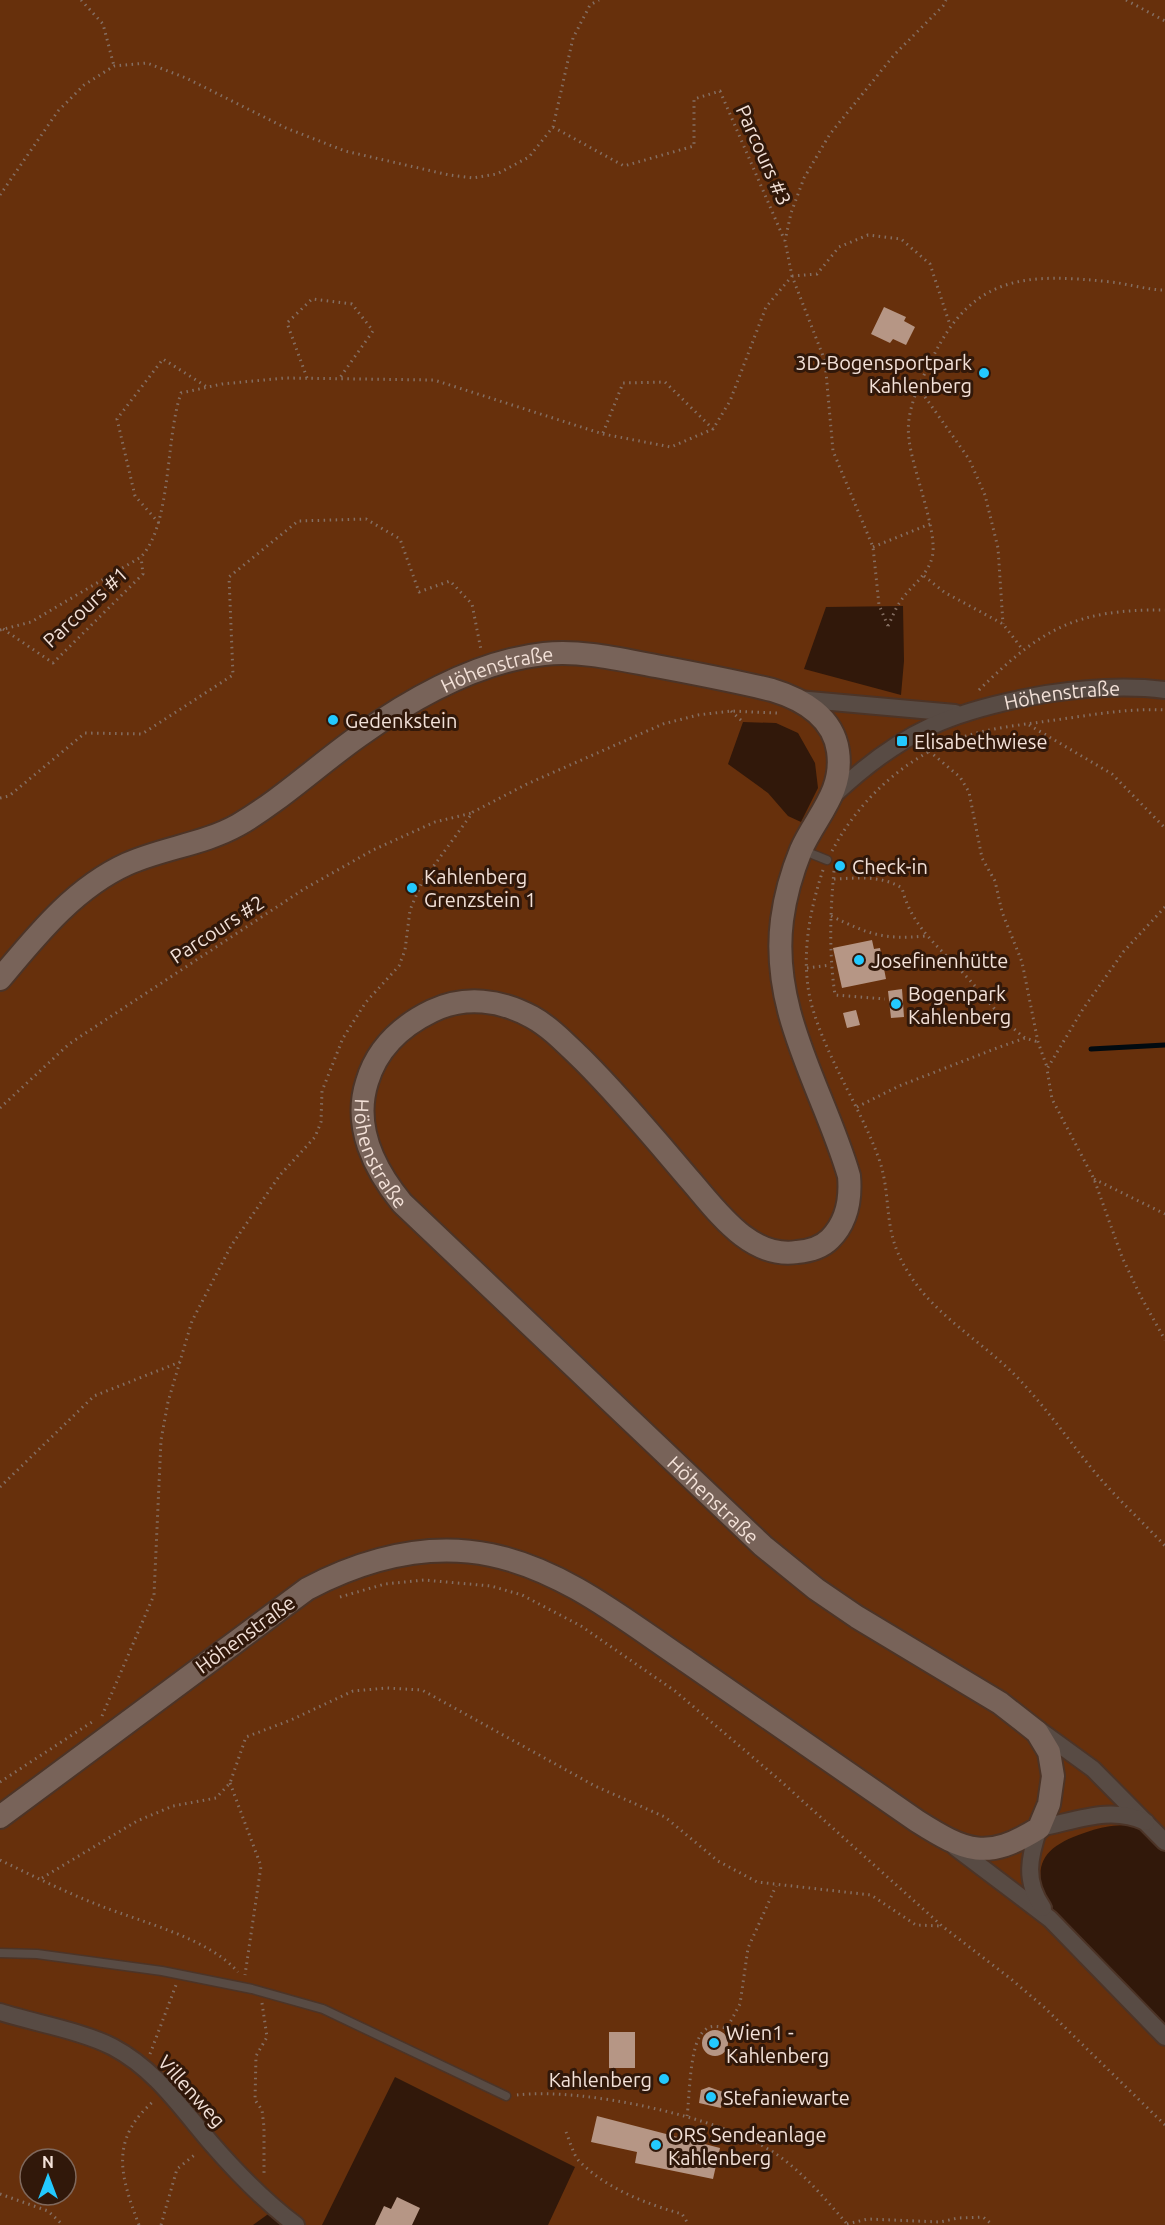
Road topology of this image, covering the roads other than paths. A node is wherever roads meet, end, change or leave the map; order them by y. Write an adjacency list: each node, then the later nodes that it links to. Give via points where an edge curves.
1 (1165, 690): 3 (street, Höhenstraße, via 1080,689)
2 (798, 699): 3 (street, Höhenstraße); 4 (street, Höhenstraße, via 817,713 832,733 838,752); 7 (street, Höhenstraße, via 749,684 602,656 543,654 484,669 423,697 360,735 230,829 126,865 93,885 52,919)
3 (959, 713): 4 (street, Höhenstraße, via 882,753)
4 (834, 795): 5 (street, Höhenstraße)
5 (802, 849): 6 (lane); 8 (street, Höhenstraße, via 782,919 780,960 794,1032 849,1176 846,1214 829,1241 790,1253 750,1241 718,1212 626,1104 580,1058 535,1018 496,1003 476,1001 440,1007 403,1028 388,1042 367,1082 363,1102 366,1139 380,1172 402,1203 763,1546 857,1617)
6 (827, 860)
7 (0, 979)
8 (1021, 1718): 11 (street, Höhenstraße, via 1093,1768); 12 (street, Höhenstraße, via 1036,1732 1051,1759 1051,1796)
9 (0, 1817): 10 (street, Höhenstraße, via 287,1603 331,1576 413,1552 439,1551 489,1555 552,1576 603,1605)
10 (917, 1821): 12 (street, Höhenstraße, via 958,1844 986,1850 1010,1845); 14 (street, Höhenstraße)
11 (1146, 1822): 12 (street, Höhenstraße, via 1098,1814); 13 (street, Höhenstraße)
12 (1039, 1828): 14 (street, Höhenstraße, via 1030,1857 1029,1879 1036,1899)
13 (1165, 1842)
14 (1050, 1919): 17 (street, Höhenstraße)
15 (0, 1953): 18 (lane, via 37,1954 178,1974 323,2009)
16 (0, 2012): 19 (street, Villenweg, via 112,2047 140,2065 168,2089 210,2142 271,2206)
17 (1165, 2037)
18 (506, 2096)
19 (296, 2225)

